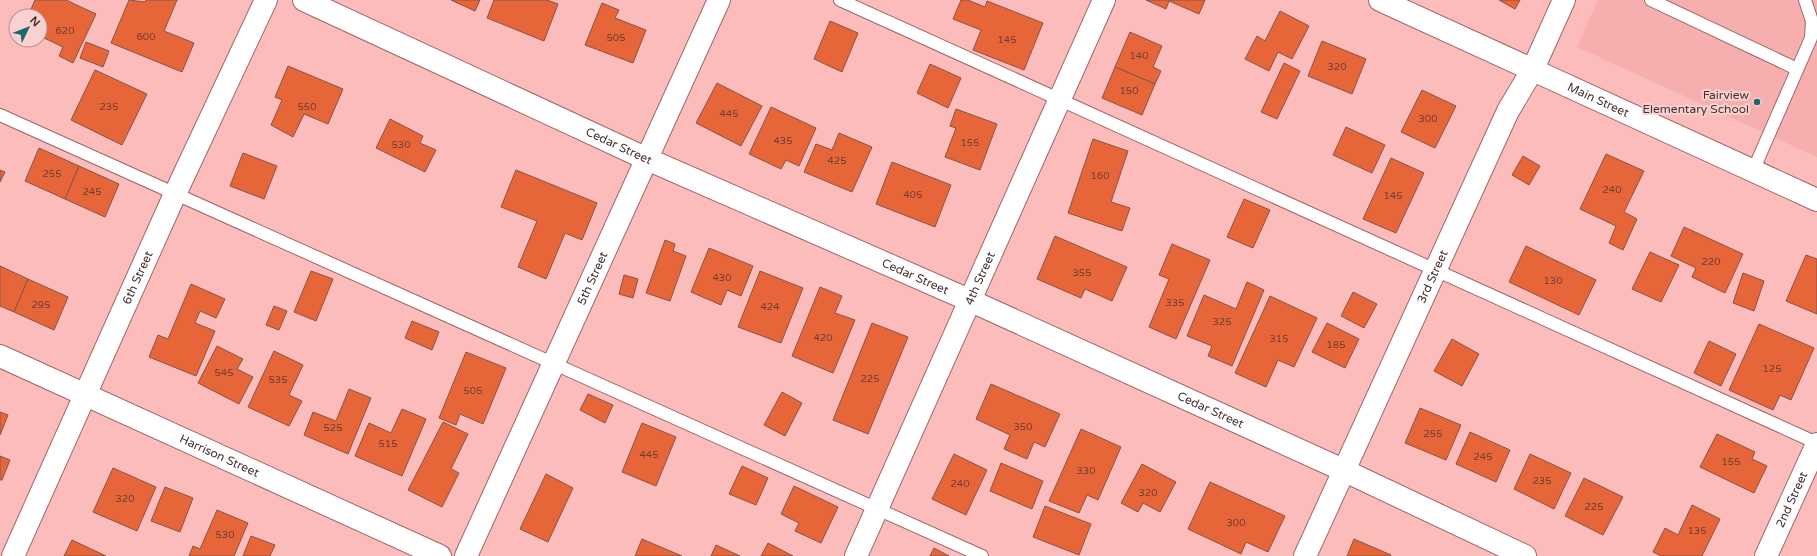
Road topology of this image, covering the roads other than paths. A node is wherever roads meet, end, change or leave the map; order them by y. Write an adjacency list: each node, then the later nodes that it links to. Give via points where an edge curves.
1 (266, 0): 16 (street, 6th Street)
2 (304, 0): 14 (street, Cedar Street)
3 (719, 0): 14 (street, 5th Street)
4 (840, 0): 12 (lane)
5 (1104, 0): 12 (street, 4th Street)
6 (1380, 0): 10 (street, Main Street)
7 (1564, 0): 10 (street, 3rd Street)
8 (1651, 0): 11 (lane)
9 (1805, 0): 11 (lane, via 1812,21 1811,38)
10 (1533, 69): 15 (street, Main Street); 18 (street, 3rd Street, via 1508,111)
11 (1797, 70): 15 (lane)
12 (1058, 99): 18 (lane); 19 (street, 4th Street)
13 (0, 115): 16 (lane)
14 (647, 159): 19 (street, Cedar Street); 21 (street, 5th Street)
15 (1753, 171): 17 (street, Main Street)
16 (175, 194): 21 (lane); 22 (street, 6th Street)
17 (1817, 200)
18 (1435, 270): 23 (lane); 24 (street, 3rd Street)
19 (970, 300): 24 (street, Cedar Street); 25 (street, 4th Street)
20 (0, 356): 22 (street, Harrison Street)
21 (554, 364): 25 (lane); 28 (street, 5th Street)
22 (85, 395): 26 (street, 6th Street); 27 (street, Harrison Street)
23 (1817, 444): 33 (street, 2nd Street)
24 (1343, 470): 31 (street, 3rd Street); 32 (street, Cedar Street)
25 (878, 509): 29 (street, 4th Street); 30 (lane)
26 (13, 556)
27 (440, 556)
28 (466, 556)
29 (856, 556)
30 (982, 556)
31 (1305, 556)
32 (1525, 556)
33 (1766, 556)

